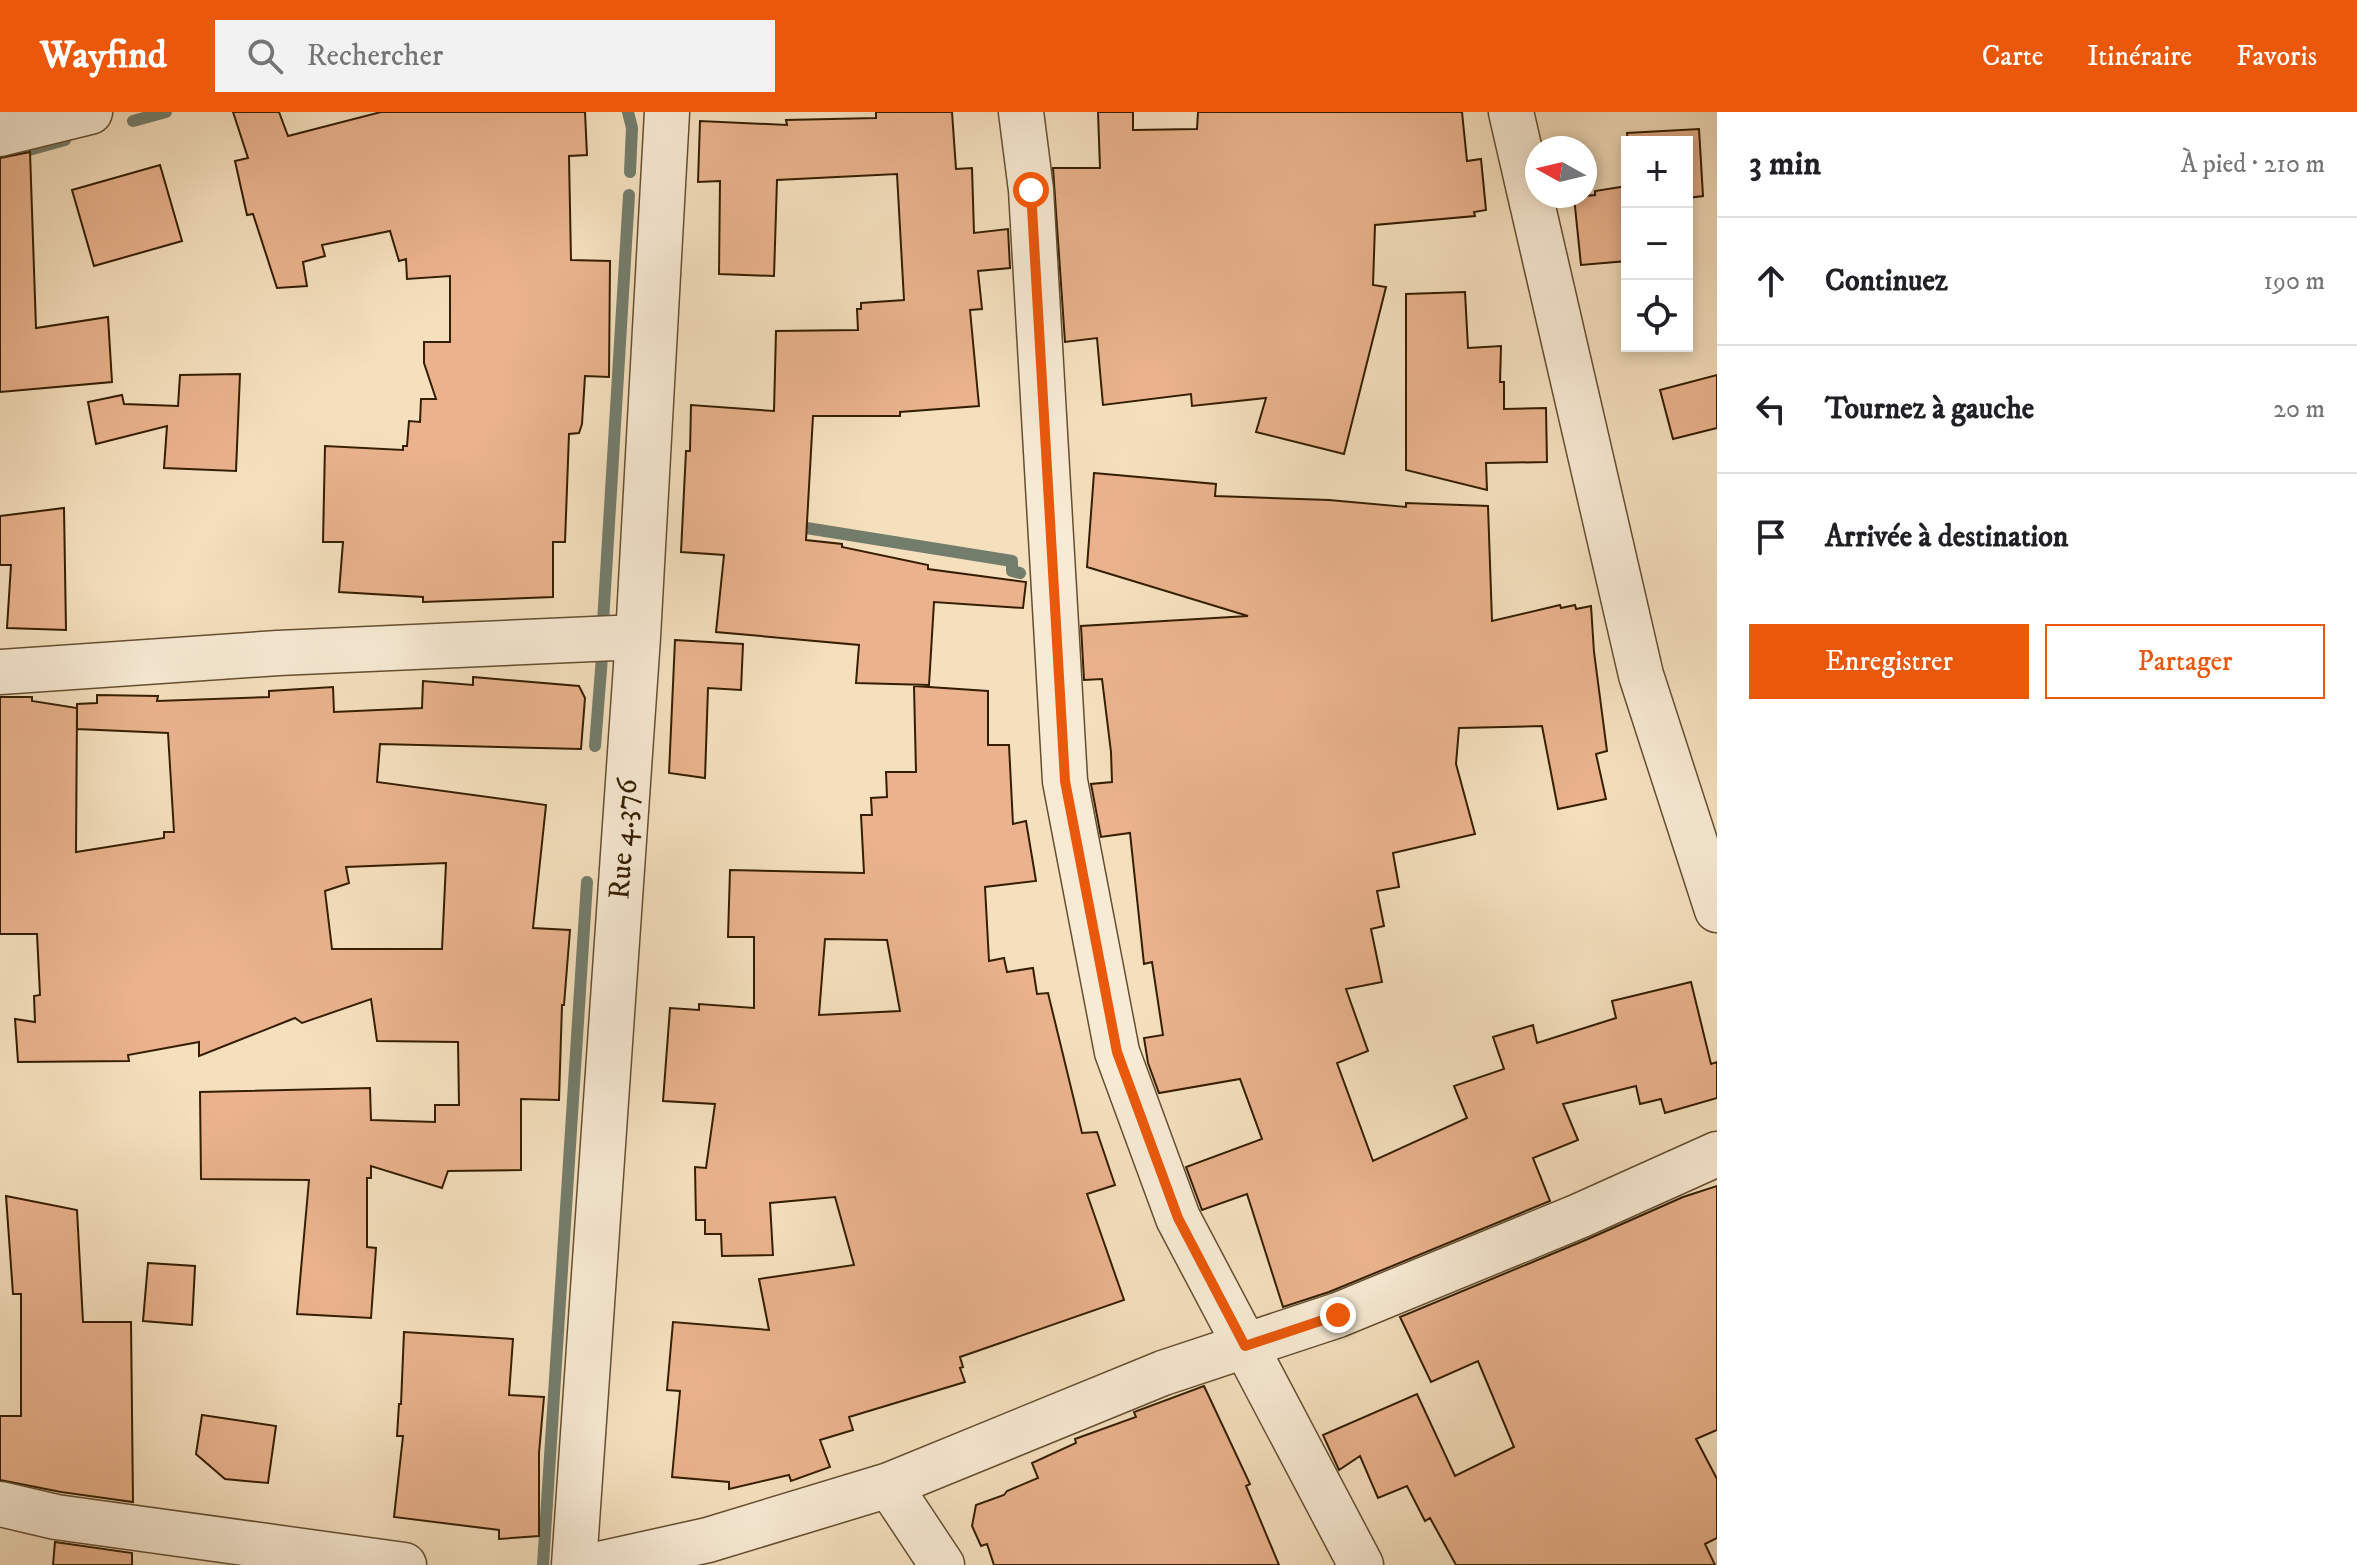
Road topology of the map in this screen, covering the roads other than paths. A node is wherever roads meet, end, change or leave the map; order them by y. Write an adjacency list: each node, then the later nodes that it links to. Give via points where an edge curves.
1 (90, 112): 5 (street)
2 (667, 112): 6 (street, Rue 4.376)
3 (1021, 112): 10 (street, via 1031,190 1065,781 1117,1052 1178,1218)
4 (1511, 112): 8 (street, via 1641,675)
5 (0, 134)
6 (638, 637): 7 (street); 14 (street, Rue 4.376)
7 (0, 672)
8 (1717, 910)
9 (1717, 1154): 10 (street, via 1338,1315)
10 (1245, 1346): 11 (street, via 1163,1373); 17 (street)
11 (889, 1485): 15 (street, via 708,1540); 16 (street)
12 (0, 1504): 13 (street, via 56,1517)
13 (404, 1565)
14 (574, 1565)
15 (595, 1565)
16 (942, 1565)
17 (1361, 1565)

